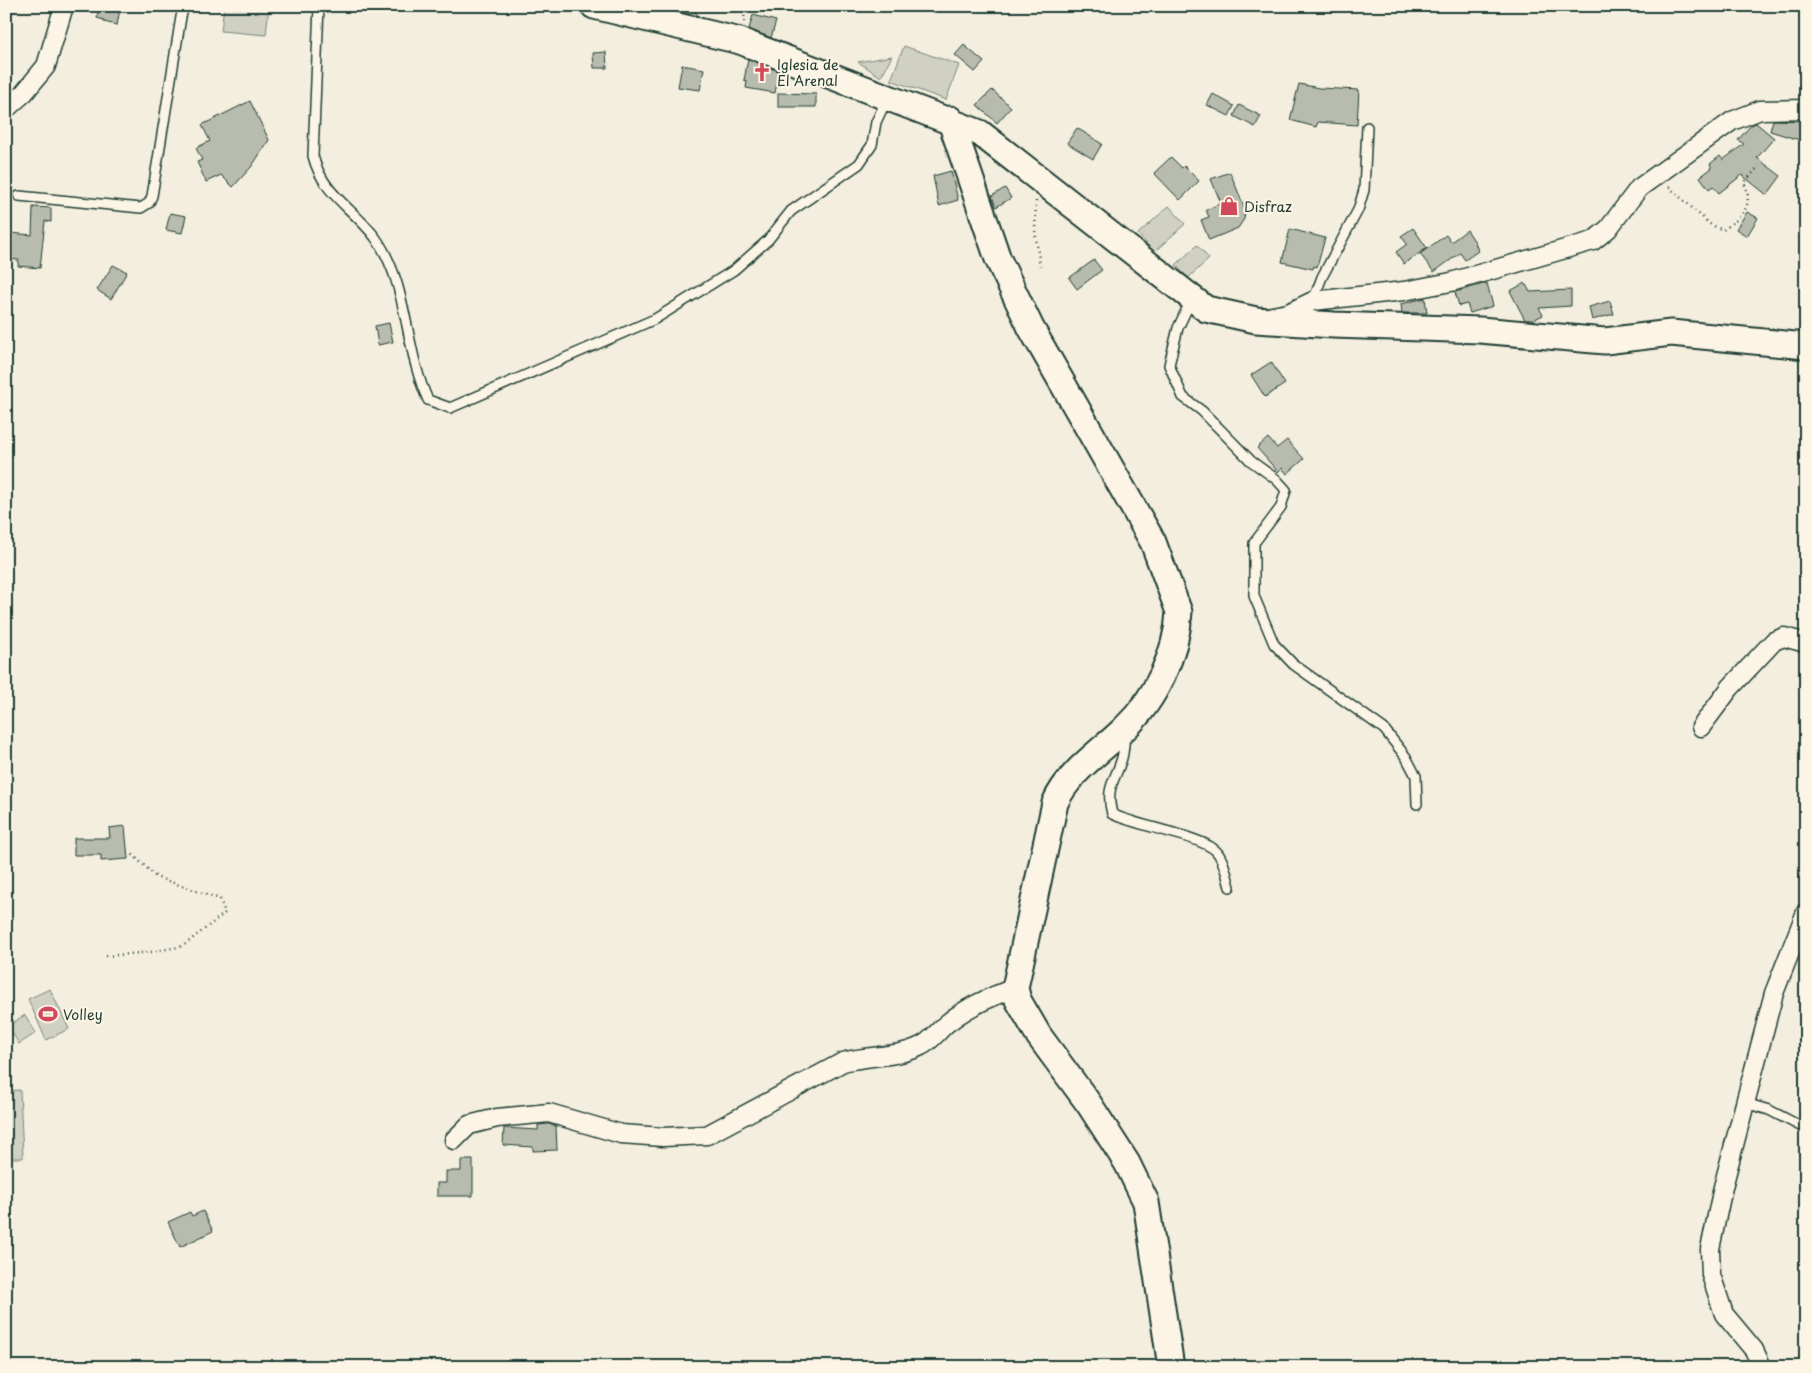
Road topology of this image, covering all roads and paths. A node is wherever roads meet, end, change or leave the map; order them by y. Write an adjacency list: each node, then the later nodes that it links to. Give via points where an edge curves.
1 (64, 6): 6 (street, via 46,66)
2 (184, 6): 13 (lane, via 149,203 141,208)
3 (319, 6): 5 (lane, via 313,156 317,171 324,184 374,237 392,267 419,379 428,400 450,408 655,319 734,270 768,240 791,212 858,164 872,145 876,122)
4 (594, 6): 5 (street, via 740,41)
5 (888, 96): 8 (street)
6 (6, 109)
7 (1806, 109): 12 (street, via 1760,110 1732,121)
8 (950, 119): 11 (street, via 980,133); 20 (street, via 998,259 1031,328 1153,542 1179,612 1164,671 1148,702)
9 (1367, 127): 16 (lane, via 1364,190 1358,210)
10 (1759, 166): 12 (path, via 1744,183 1749,194 1748,206 1736,221 1723,230 1711,224 1662,181)
11 (1042, 181): 14 (path, via 1035,205); 15 (street)
12 (1647, 182): 16 (street, via 1608,229 1593,241 1451,282 1404,291)
13 (19, 196)
14 (1040, 266)
15 (1192, 300): 17 (street, via 1206,309); 22 (lane, via 1178,328 1170,365 1183,397 1202,410 1251,461 1286,490 1280,507 1254,543 1254,596 1274,644 1294,664 1384,729 1416,776)
16 (1313, 301): 17 (street, via 1288,313)
17 (1256, 320): 18 (street, via 1480,330 1604,341 1670,333)
18 (1806, 346)
19 (1806, 643): 21 (street, via 1784,637 1774,641 1730,688)
20 (1127, 727): 24 (lane, via 1122,758 1109,787 1112,814 1204,842 1218,852); 27 (street, via 1062,787 1055,803)
21 (1701, 727)
22 (1417, 804)
23 (130, 853): 26 (path, via 156,877 220,899 225,913 183,946)
24 (1230, 887)
25 (1806, 912): 28 (street, via 1774,993)
26 (106, 956)
27 (1015, 988): 30 (street, via 991,996 950,1021 922,1046 894,1055 864,1056 843,1062 707,1135 663,1137 621,1134 549,1113 497,1118 469,1125); 31 (street, via 1018,1000 1039,1036 1089,1104 1121,1154 1146,1202)
28 (1745, 1103): 29 (lane, via 1769,1110); 32 (street, via 1712,1240 1711,1275 1724,1314 1754,1350)
29 (1806, 1129)
30 (454, 1140)
31 (1171, 1367)
32 (1762, 1367)

